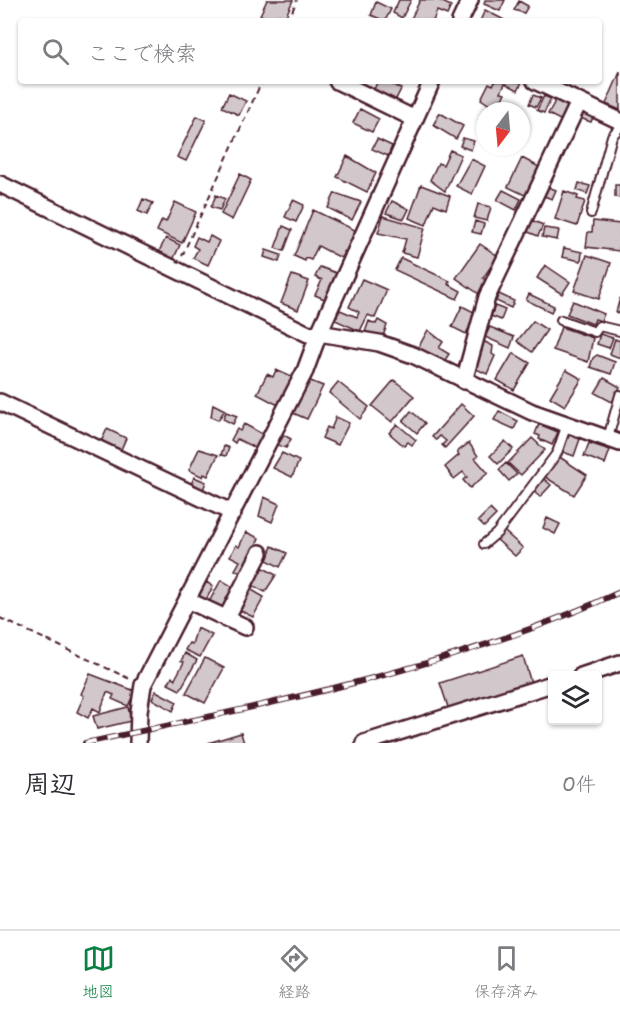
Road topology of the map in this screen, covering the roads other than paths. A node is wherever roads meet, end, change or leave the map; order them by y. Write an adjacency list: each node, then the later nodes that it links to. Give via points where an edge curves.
1 (470, 0): 2 (street)
2 (461, 18)
3 (343, 84): 7 (street)
4 (431, 84): 7 (street)
5 (541, 84): 6 (street)
6 (579, 102): 8 (street); 15 (street, via 487,297)
7 (415, 119): 14 (street)
8 (620, 121)
9 (620, 128): 11 (lane, via 612,136)
10 (0, 184): 14 (street, via 308,334)
11 (591, 213)
12 (561, 320): 13 (lane, via 595,332 599,326)
13 (620, 331)
14 (319, 333): 15 (street, via 379,343); 20 (street, via 305,371)
15 (464, 381): 18 (street)
16 (620, 396): 19 (lane)
17 (0, 402): 20 (street)
18 (567, 424): 19 (street); 21 (lane, via 557,453 497,533)
19 (614, 440)
20 (233, 513): 23 (street)
21 (484, 543)
22 (260, 553): 24 (street)
23 (187, 600): 24 (street); 29 (street, via 143,685)
24 (226, 619): 25 (street)
25 (245, 627)
26 (620, 663): 27 (street)
27 (594, 671)
28 (548, 685): 30 (street)
29 (138, 743)
30 (364, 743)

